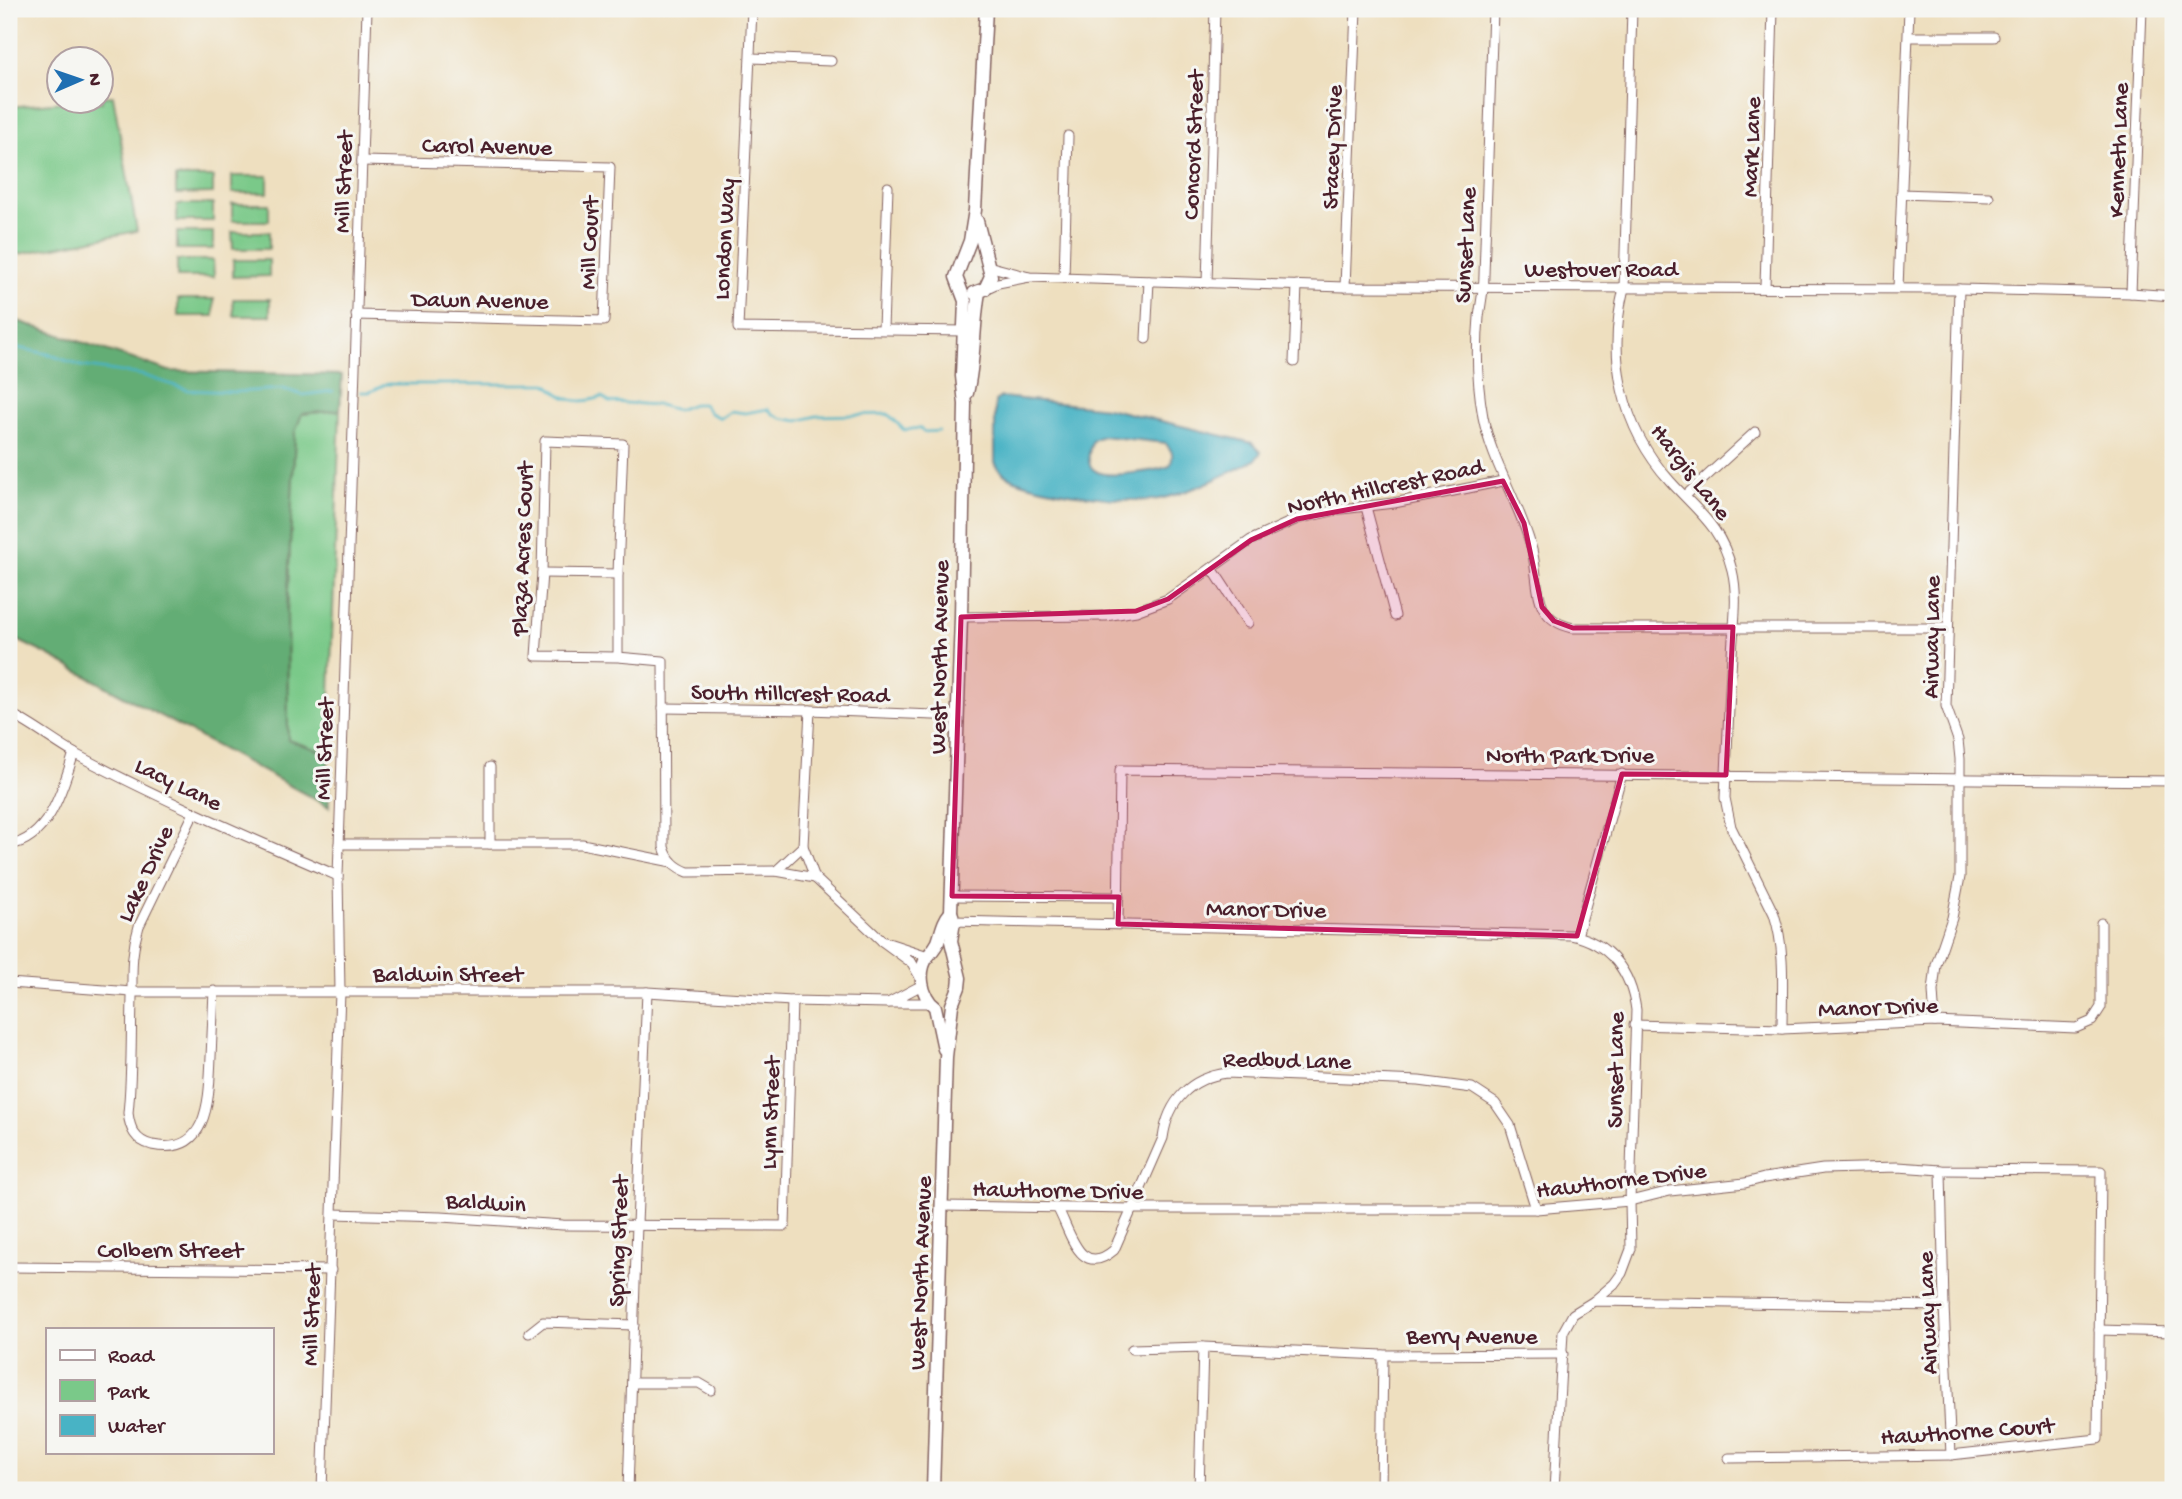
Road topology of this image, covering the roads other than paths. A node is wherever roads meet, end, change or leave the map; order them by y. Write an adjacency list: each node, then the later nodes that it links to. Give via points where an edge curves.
1 (367, 9): 16 (street, Mill Street)
2 (752, 9): 13 (street, London Way)
3 (986, 9): 21 (main road, West North Avenue)
4 (1215, 9): 27 (street, Concord Street)
5 (1356, 9): 30 (street, Stacey Drive)
6 (1493, 9): 31 (street, Sunset Lane)
7 (1632, 9): 33 (street, Hargis Lane)
8 (1773, 9): 32 (street, Mark Lane)
9 (1909, 9): 11 (street)
10 (2142, 9): 37 (street, Kenneth Lane)
11 (1909, 37): 12 (street); 19 (street)
12 (1994, 37)
13 (751, 58): 14 (street); 41 (street, London Way, via 738,328)
14 (831, 61)
15 (1068, 136): 25 (street)
16 (362, 161): 17 (street, Carol Avenue); 39 (street, Mill Street)
17 (610, 167): 40 (street, Mill Court)
18 (888, 187): 41 (street)
19 (1901, 194): 20 (street); 34 (street)
20 (1989, 197)
21 (975, 210): 22 (main road, West North Avenue); 23 (main road, West North Avenue)
22 (962, 263): 23 (main road, via 973,258); 29 (main road, West North Avenue, via 956,272)
23 (988, 267): 24 (street, Westover Road); 36 (main road, West North Avenue, via 990,280)
24 (1029, 278): 25 (street, Westover Road); 36 (street, Westover Road)
25 (1063, 278): 26 (street, Westover Road)
26 (1149, 281): 27 (street, Westover Road); 43 (street)
27 (1207, 283): 28 (street, Westover Road)
28 (1297, 285): 30 (street, Westover Road); 44 (street)
29 (960, 287): 36 (main road, via 969,293); 42 (main road, West North Avenue)
30 (1345, 287): 31 (street, Westover Road)
31 (1484, 287): 33 (street, Westover Road); 47 (street, Sunset Lane, via 1477,343 1479,393)
32 (1765, 287): 33 (street, Westover Road); 34 (street, Westover Road)
33 (1624, 288): 48 (street, Hargis Lane, via 1616,347 1626,408 1655,463)
34 (1898, 289): 35 (street, Westover Road)
35 (1959, 289): 37 (street, Westover Road); 57 (street, Airway Lane)
36 (982, 290): 45 (main road, West North Avenue)
37 (2131, 293): 38 (street, Westover Road)
38 (2173, 296)
39 (356, 315): 40 (street, Dawn Avenue); 70 (street, Mill Street)
40 (604, 321)
41 (883, 329): 42 (street, London Way)
42 (965, 331): 45 (main road, West North Avenue)
43 (1146, 339)
44 (1294, 362)
45 (965, 404): 54 (main road, West North Avenue)
46 (1755, 432): 48 (street)
47 (1503, 481): 49 (street, North Hillcrest Road); 56 (street, North Hillcrest Road, via 1528,536 1542,607 1554,621 1573,628)
48 (1685, 496): 56 (street, Hargis Lane, via 1708,520 1727,553 1735,591)
49 (1366, 507): 50 (street, North Hillcrest Road, via 1297,519 1251,540); 53 (street)
50 (1212, 568): 54 (street, North Hillcrest Road, via 1168,599 1136,611 1105,616); 55 (street)
51 (542, 573): 52 (street); 52 (street, Plaza Acres Court, via 545,441 623,444); 58 (street, Plaza Acres Court, via 536,656)
52 (618, 574): 58 (street, Plaza Acres Court)
53 (1395, 616)
54 (961, 617): 62 (main road, West North Avenue)
55 (1248, 623)
56 (1733, 627): 57 (street, North Hillcrest Road); 66 (street, Hargis Lane)
57 (1947, 628): 67 (street, Airway Lane, via 1946,706 1958,740)
58 (618, 657): 59 (street, Plaza Acres Court, via 663,661)
59 (663, 708): 60 (street, South Hillcrest Road); 74 (street, via 664,847)
60 (810, 709): 62 (street, South Hillcrest Road); 73 (street)
61 (9, 713): 63 (street, Lacy Lane)
62 (958, 716): 78 (main road, West North Avenue)
63 (74, 753): 69 (street, Lacy Lane); 72 (street, via 45,822 29,839)
64 (490, 766): 71 (street)
65 (1622, 774): 66 (street, North Park Drive); 79 (street, North Park Drive, via 1120,769); 83 (street)
66 (1726, 775): 67 (street, North Park Drive); 99 (street, Hargis Lane, via 1731,827 1779,929)
67 (1960, 779): 68 (street, North Park Drive); 97 (street, Airway Lane, via 1960,877 1936,965)
68 (2173, 781)
69 (194, 813): 76 (street, Lacy Lane); 90 (street, Lake Drive, via 139,926 131,962)
70 (339, 844): 71 (street); 76 (street, Mill Street)
71 (490, 844): 74 (street, via 582,844)
72 (9, 845)
73 (803, 846): 75 (street); 77 (street)
74 (672, 862): 75 (street, via 688,872)
75 (776, 871): 77 (street)
76 (338, 876): 91 (street, Mill Street)
77 (815, 878): 84 (street)
78 (952, 896): 79 (street); 80 (main road, West North Avenue)
79 (1119, 897): 82 (street, North Park Drive)
80 (952, 916): 82 (street, Manor Drive); 85 (main road, West North Avenue, via 944,920); 86 (main road, West North Avenue)
81 (2101, 923): 97 (street, Manor Drive, via 2101,1007 2085,1026)
82 (1118, 924): 83 (street, Manor Drive)
83 (1577, 936): 98 (street, Sunset Lane, via 1597,944 1624,970 1634,996)
84 (882, 941): 85 (street); 88 (street, via 912,963)
85 (930, 955): 86 (main road, via 942,950); 88 (main road, West North Avenue)
86 (953, 955): 96 (main road, West North Avenue, via 960,978)
87 (9, 983): 90 (street, Baldwin Street)
88 (922, 983): 94 (street, Baldwin Street); 95 (main road, West North Avenue)
89 (214, 991): 90 (street, Baldwin Street); 90 (street, Lake Drive, via 205,1113 195,1134 168,1146 139,1140 129,1123); 91 (street, Baldwin Street)
90 (132, 992)
91 (340, 992): 92 (street, Baldwin Street); 107 (street, Mill Street)
92 (647, 992): 93 (street, Baldwin Street); 108 (street, Spring Street)
93 (793, 1001): 94 (street, Baldwin Street); 109 (street, Lynn Street)
94 (888, 1003): 95 (street, Baldwin Street)
95 (932, 1005): 96 (main road); 100 (main road, West North Avenue)
96 (953, 1005): 100 (main road, West North Avenue)
97 (1935, 1022): 99 (street, Manor Drive)
98 (1634, 1025): 99 (street, Manor Drive); 102 (street, Sunset Lane)
99 (1782, 1029)
100 (946, 1057): 103 (main road, West North Avenue)
101 (1941, 1170): 102 (street, Hawthorne Drive, via 1823,1169); 113 (street, Airway Lane); 115 (street, Hawthorne Drive, via 2101,1171)
102 (1630, 1201): 106 (street, Hawthorne Drive); 112 (street, Sunset Lane, via 1628,1261 1614,1284)
103 (943, 1206): 104 (street, Hawthorne Drive); 128 (main road, West North Avenue)
104 (1058, 1209): 105 (street, Hawthorne Drive); 105 (street, Redbud Lane, via 1081,1256 1093,1261 1114,1250)
105 (1132, 1209): 106 (street, Hawthorne Drive); 106 (street, Redbud Lane, via 1175,1103 1202,1079 1227,1073 1472,1088 1495,1103 1510,1125)
106 (1536, 1209)
107 (333, 1214): 108 (street, Baldwin); 111 (street, Mill Street)
108 (636, 1224): 109 (street, Baldwin); 114 (street, Spring Street)
109 (785, 1226)
110 (9, 1267): 111 (street, Colbern Street)
111 (331, 1270): 126 (street, Mill Street)
112 (1594, 1301): 113 (street); 120 (street, Berry Avenue, via 1567,1322)
113 (1944, 1306): 124 (street, Airway Lane)
114 (634, 1325): 117 (street, via 543,1322); 122 (street, Spring Street)
115 (2099, 1330): 116 (street); 124 (street, Hawthorne Court, via 2098,1439)
116 (2173, 1332)
117 (529, 1333)
118 (1203, 1347): 119 (street, Berry Avenue); 121 (street, Berry Avenue); 129 (street)
119 (1132, 1349)
120 (1563, 1354): 121 (street, Berry Avenue); 131 (street)
121 (1383, 1355): 130 (street)
122 (632, 1383): 123 (street, via 699,1383); 127 (street, Spring Street)
123 (711, 1390)
124 (1951, 1455): 125 (street, Hawthorne Court)
125 (1729, 1458)
126 (322, 1490)
127 (628, 1490)
128 (933, 1490)
129 (1199, 1490)
130 (1381, 1490)
131 (1554, 1490)

